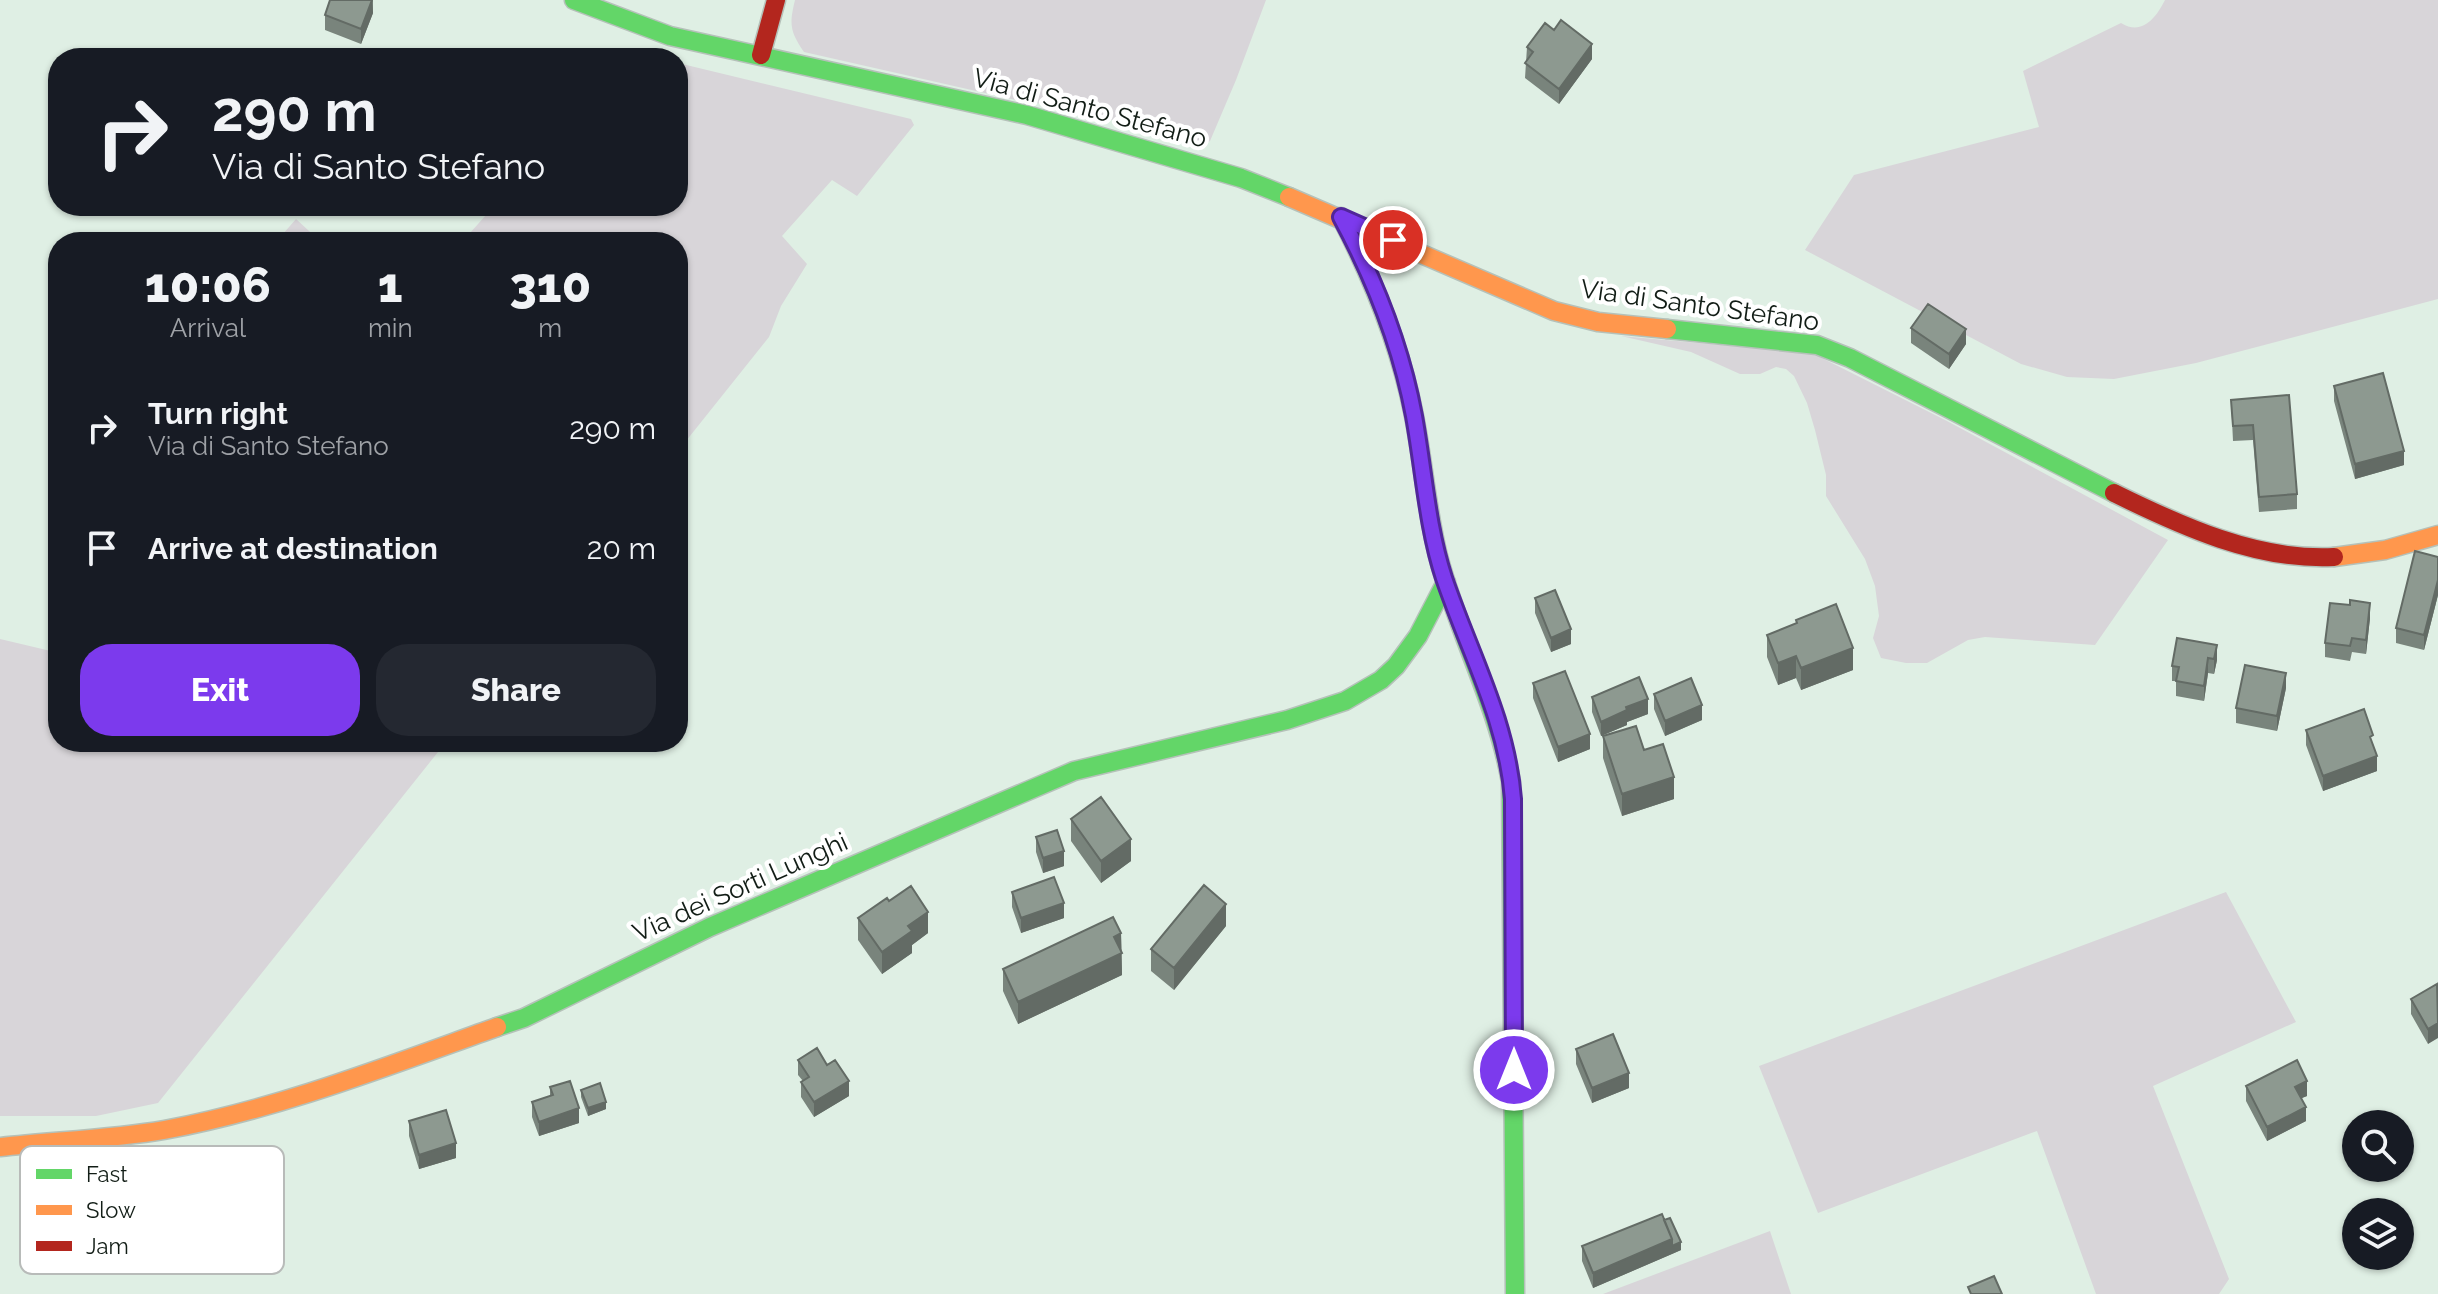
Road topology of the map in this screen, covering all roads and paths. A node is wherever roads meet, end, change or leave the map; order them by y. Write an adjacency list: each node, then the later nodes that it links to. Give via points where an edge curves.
1 (574, 0): 3 (street, Via di Santo Stefano, via 670,36)
2 (776, 0): 3 (street)
3 (761, 55): 4 (street, Via di Santo Stefano, via 1027,115 1241,178)
4 (1341, 217): 5 (street, Via di Santo Stefano, via 1554,311 1598,322 1817,345 2164,519 2240,544 2296,556 2334,557); 6 (street, via 1373,280 1404,370)
5 (2438, 535)
6 (1446, 582): 7 (street, Via dei Sorti Lunghi, via 1394,668 1364,691 1324,710 1074,771 710,927 524,1018 359,1076 163,1130); 8 (street, via 1496,714 1512,784)
7 (0, 1147)
8 (1515, 1294)

